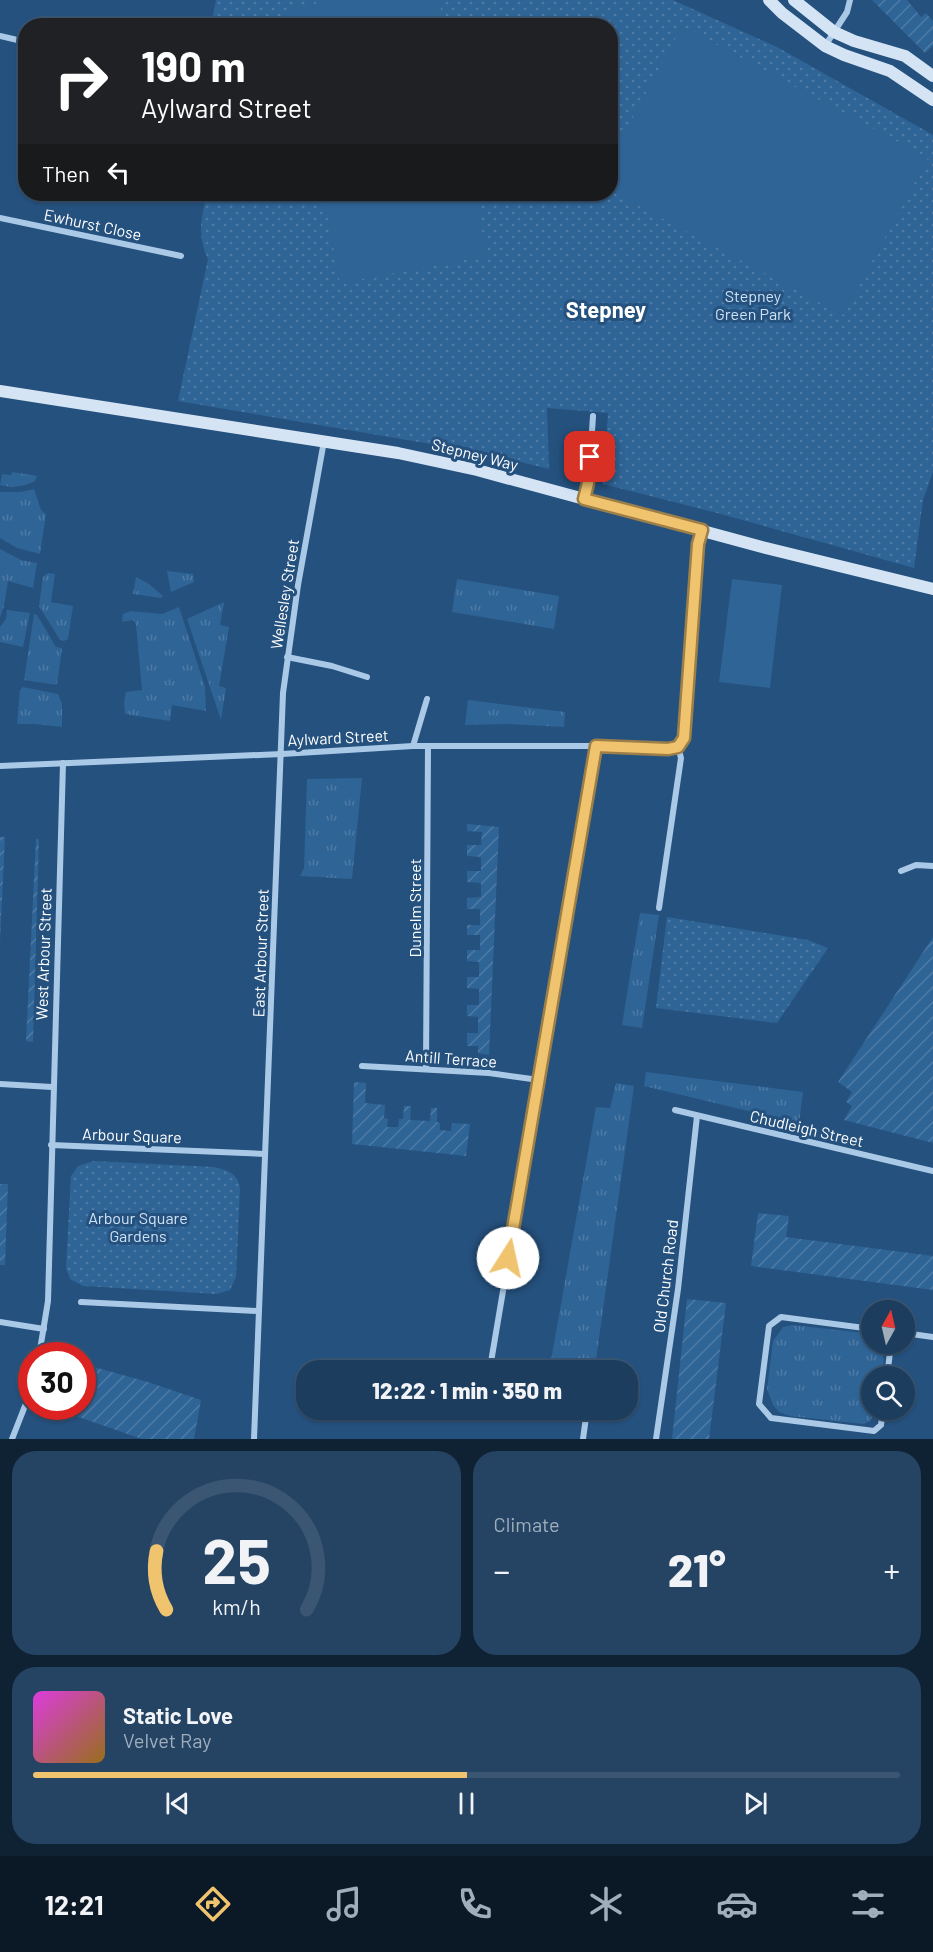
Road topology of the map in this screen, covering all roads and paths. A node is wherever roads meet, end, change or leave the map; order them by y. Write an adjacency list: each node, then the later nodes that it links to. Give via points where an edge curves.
1 (769, 0): 7 (street)
2 (794, 0): 4 (street)
3 (850, 0): 4 (street)
4 (834, 32): 7 (street); 8 (street, via 905,56)
5 (0, 36): 6 (street)
6 (18, 40)
7 (825, 46): 9 (street, via 890,71)
8 (933, 76)
9 (933, 100)
10 (0, 218): 11 (street, Ewhurst Close)
11 (181, 256)
12 (0, 391): 14 (street, Stepney Way)
13 (593, 416): 15 (street)
14 (324, 440): 15 (street, Stepney Way, via 477,470); 18 (street, Wellesley Street)
15 (584, 499): 16 (street, Stepney Way)
16 (702, 530): 17 (street, Stepney Way); 24 (street, via 684,738)
17 (933, 590)
18 (287, 657): 19 (street); 25 (street, Wellesley Street)
19 (367, 676)
20 (427, 699): 21 (street)
21 (413, 746): 22 (street, Aylward Street); 25 (street, Aylward Street)
22 (428, 746): 23 (street, Aylward Street); 32 (street, Dunelm Street)
23 (596, 746): 24 (street, Aylward Street); 33 (street)
24 (678, 747): 30 (street, via 681,758)
25 (282, 754): 26 (street, Aylward Street); 39 (street, East Arbour Street)
26 (63, 763): 27 (street, Aylward Street); 35 (street, West Arbour Street)
27 (0, 766)
28 (933, 866): 29 (street, via 916,865)
29 (902, 872)
30 (659, 908)
31 (362, 1066): 32 (street, Antill Terrace)
32 (426, 1069): 33 (street, Antill Terrace)
33 (539, 1080): 49 (street)
34 (0, 1084): 35 (street)
35 (52, 1087): 38 (street, West Arbour Street)
36 (675, 1110): 37 (street, Chudleigh Street)
37 (697, 1116): 40 (street, Chudleigh Street); 56 (street, Old Church Road)
38 (51, 1145): 39 (street, Arbour Square); 45 (street)
39 (265, 1154): 42 (street)
40 (933, 1171)
41 (81, 1302): 42 (street)
42 (258, 1311): 54 (street)
43 (0, 1322): 45 (street)
44 (861, 1328): 52 (street, via 781,1317 769,1326 759,1404 771,1418 874,1431)
45 (44, 1329): 48 (street)
46 (915, 1335): 47 (street)
47 (933, 1337)
48 (42, 1342)
49 (491, 1360)
50 (19, 1420): 53 (street)
51 (586, 1420): 55 (street)
52 (882, 1420)
53 (12, 1439)
54 (254, 1439)
55 (583, 1439)
56 (656, 1439)

